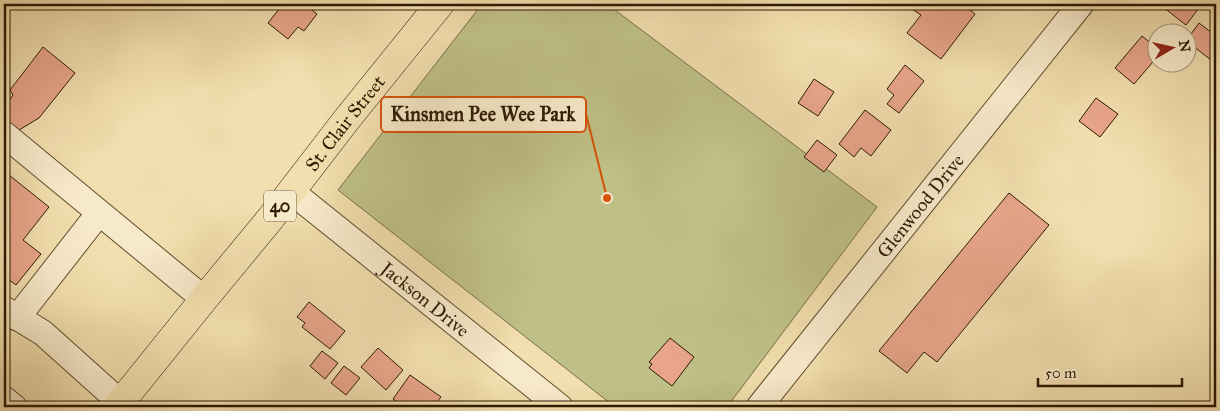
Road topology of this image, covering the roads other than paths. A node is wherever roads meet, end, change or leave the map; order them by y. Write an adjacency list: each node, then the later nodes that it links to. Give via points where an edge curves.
1 (440, 4): 4 (main road, St. Clair Street / 40)
2 (1081, 4): 12 (street, Glenwood Drive)
3 (4, 134): 5 (street)
4 (292, 192): 6 (main road, St. Clair Street / 40); 11 (street, Jackson Drive)
5 (99, 212): 6 (street); 7 (street)
6 (204, 299): 9 (main road, St. Clair Street / 40)
7 (11, 314): 9 (street, via 43,334)
8 (4, 399): 10 (street)
9 (119, 405)
10 (14, 407)
11 (560, 407)
12 (758, 407)

